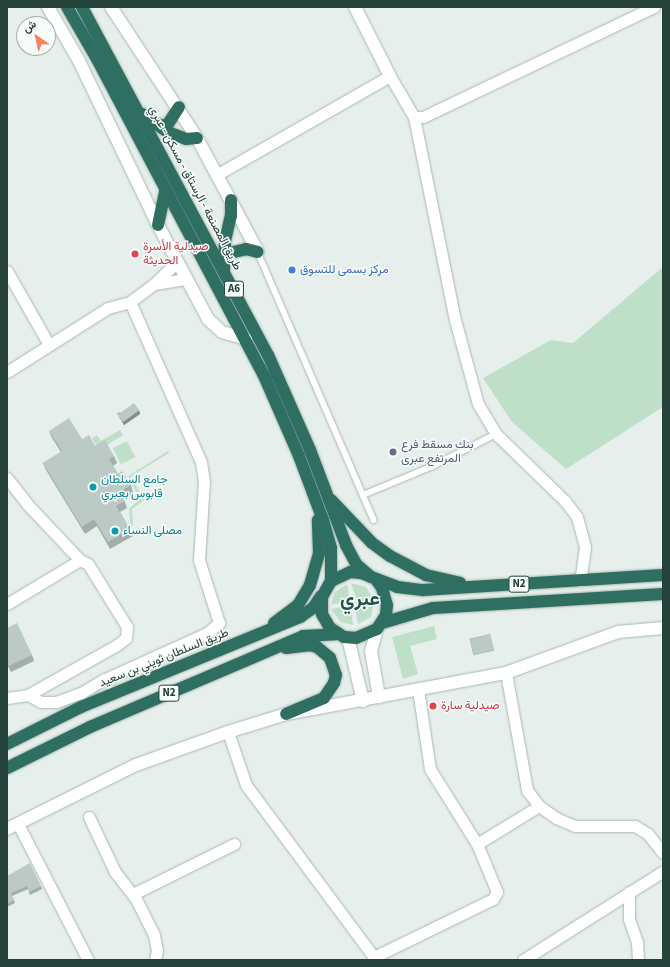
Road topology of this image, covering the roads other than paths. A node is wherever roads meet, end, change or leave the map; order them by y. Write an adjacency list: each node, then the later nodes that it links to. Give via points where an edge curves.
1 (48, 7): 16 (street, via 80,61)
2 (67, 7): 14 (highway, A6, via 97,59)
3 (82, 7): 9 (highway, طريق المصنعة - الرستاق - مسكن - عبري / A6)
4 (111, 7): 8 (street)
5 (355, 7): 7 (street)
6 (654, 7): 10 (street, via 423,117)
7 (390, 76): 10 (street); 13 (street)
8 (179, 107): 11 (highway, via 165,126); 12 (street)
9 (138, 111): 11 (highway); 21 (highway, طريق المصنعة - الرستاق - مسكن - عبري / A6)
10 (414, 117): 28 (street, via 460,345 478,404)
11 (152, 122): 12 (highway, via 171,134)
12 (197, 138): 13 (street)
13 (218, 174): 15 (street)
14 (165, 191): 16 (highway); 25 (highway, A6)
15 (231, 200): 17 (street); 18 (highway)
16 (158, 225): 19 (street)
17 (258, 252): 18 (highway, via 246,249); 30 (lane)
18 (225, 254): 21 (highway)
19 (177, 262): 22 (street); 23 (street)
20 (7, 271): 26 (street)
21 (224, 272): 31 (highway, طريق المصنعة - الرستاق - مسكن - عبري / A6, via 279,380)
22 (186, 279): 23 (street); 25 (street, via 214,326 227,334)
23 (154, 284): 24 (street)
24 (130, 302): 26 (street, via 108,308); 50 (street, via 201,462 204,481 199,560 219,623 207,633 103,680 81,693 56,702 41,702)
25 (246, 339): 32 (highway, A6, via 279,410)
26 (49, 345): 27 (street)
27 (7, 372)
28 (496, 434): 30 (lane, via 431,467); 37 (street, via 566,501 577,517 585,547)
29 (7, 478): 34 (street, via 27,504)
30 (363, 495): 33 (lane)
31 (327, 496): 36 (highway, طريق المصنعة - الرستاق - مسكن - عبري / A6, via 356,564); 39 (highway, via 372,543 414,570 448,582)
32 (315, 499): 38 (highway, A6, via 331,548); 46 (highway, via 319,552 310,585 298,605 281,619)
33 (374, 520)
34 (80, 560): 41 (street); 50 (street, via 88,564 127,627 126,638)
35 (663, 575): 37 (highway, N2)
36 (374, 579): 38 (highway, N2, via 350,572); 39 (highway, N2, via 397,587 423,590); 42 (highway, via 382,588 387,606)
37 (580, 581): 39 (highway, N2)
38 (328, 585): 44 (highway, via 321,606 322,614 325,622); 46 (highway, طريق السلطان ثويني بن سعيد / N2, via 312,608 300,617)
39 (499, 585)
40 (663, 594): 42 (highway, N2, via 433,608)
41 (7, 604)
42 (380, 626): 45 (highway, N2, via 364,637); 51 (street, via 371,651)
43 (663, 628): 48 (street, via 618,632)
44 (336, 634): 45 (highway, N2); 47 (highway, N2, via 303,636)
45 (348, 638): 53 (street)
46 (235, 644): 56 (highway, طريق السلطان ثويني بن سعيد / N2, via 81,707)
47 (267, 652): 54 (highway, via 309,645 324,652 334,666 334,684 324,698); 57 (highway, N2, via 90,728)
48 (506, 673): 49 (street); 58 (street, via 527,790)
49 (418, 690): 51 (street); 62 (street, via 430,769)
50 (28, 694): 52 (street)
51 (379, 697): 53 (street)
52 (7, 698)
53 (362, 701): 54 (street)
54 (286, 714): 55 (street)
55 (228, 732): 60 (street, via 136,766); 67 (street, via 246,785)
56 (7, 744)
57 (7, 768)
58 (539, 806): 62 (street); 63 (street, via 556,818 575,826 635,826 648,834)
59 (89, 817): 66 (street, via 118,878)
60 (12, 826): 68 (street)
61 (234, 844): 66 (street)
62 (477, 844): 67 (street, via 497,892 493,899)
63 (663, 853)
64 (663, 871): 65 (street)
65 (630, 892): 70 (street); 71 (street, via 629,919 637,942)
66 (133, 894): 69 (street, via 156,942)
67 (375, 959)
68 (88, 960)
69 (155, 960)
70 (524, 960)
71 (638, 960)

